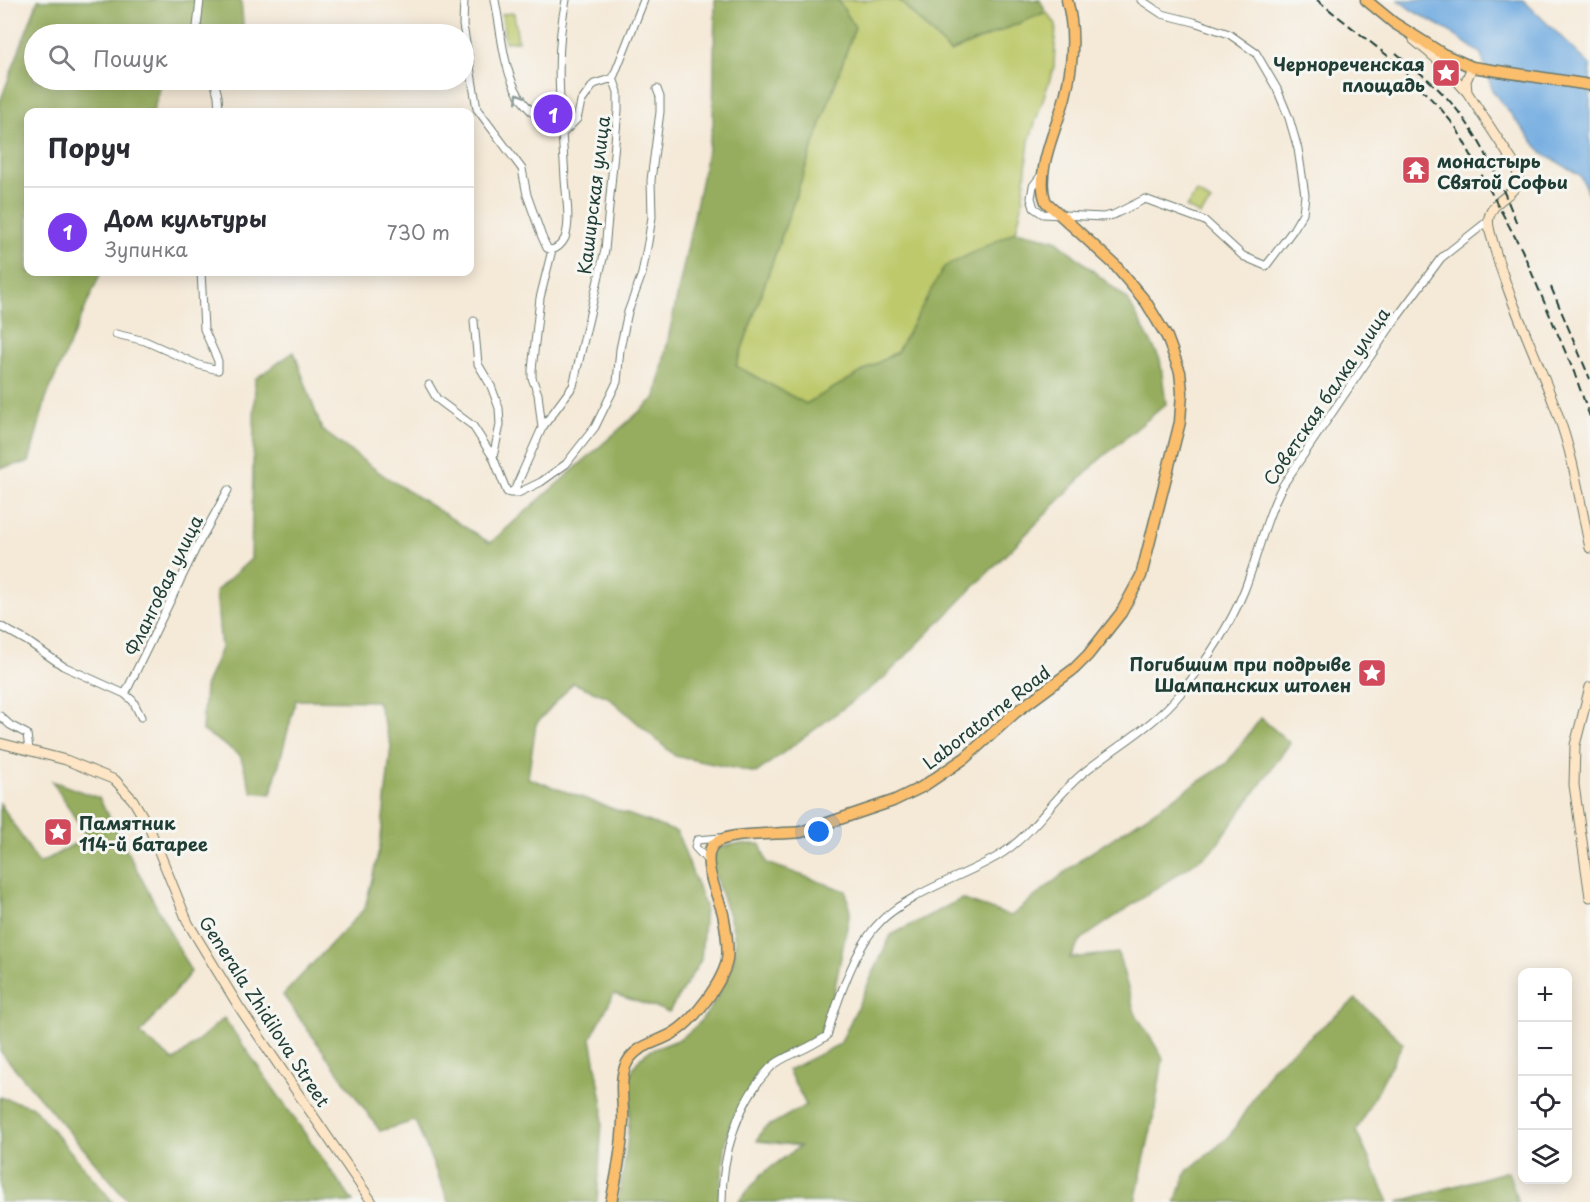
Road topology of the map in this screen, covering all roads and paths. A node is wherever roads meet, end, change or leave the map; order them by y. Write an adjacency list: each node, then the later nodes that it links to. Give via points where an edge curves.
1 (200, 0): 10 (street)
2 (464, 0): 11 (street)
3 (495, 0): 20 (street, one-way to 3, via 545,125 518,96 510,80)
4 (566, 0): 20 (street, via 560,36)
5 (644, 0): 13 (street)
6 (1068, 0): 21 (main road, Laboratorne Road, via 1074,45 1065,96 1043,173 1042,193)
7 (1141, 0): 21 (street, via 1162,14 1229,34 1256,53 1277,89 1298,149 1305,195 1302,213 1266,266 1243,256 1205,221 1145,200 1113,215)
8 (1366, 0): 9 (main road)
9 (1394, 23): 12 (main road, via 1443,54); 18 (main road, via 1438,60)
10 (197, 24)
11 (463, 24)
12 (1477, 67): 14 (main road); 18 (main road, via 1466,81)
13 (613, 78): 20 (street, via 594,84 581,102 577,119); 28 (street, Каширская улица, via 618,110 605,250 573,386)
14 (1590, 85)
15 (657, 89): 31 (street, via 660,112 651,180 652,217 642,274 620,349 617,382 595,427 566,464 541,482 518,493)
16 (216, 90): 19 (street)
17 (474, 90): 23 (street, via 477,109 522,169 534,216 544,243)
18 (1467, 92): 22 (main road, via 1515,165 1518,177 1514,189 1493,208)
19 (219, 108)
20 (563, 134): 23 (street, via 567,220 565,237)
21 (1062, 217): 40 (main road, Laboratorne Road, via 1114,264 1146,302 1167,337 1180,372 1180,422 1141,576 1121,613 1074,669 1016,712 965,758 922,787 893,801 801,832)
22 (1488, 221): 32 (main road, via 1513,302 1569,448); 45 (street, Советская балка улица, via 1441,258 1282,485 1233,615 1180,695 1148,725 1082,774 1059,795 1036,825 998,856 913,897 879,922 862,945 827,1036 770,1068 739,1114 728,1152)
23 (552, 250): 28 (street, via 540,298 532,370)
24 (201, 276): 26 (street, via 204,329 218,370 145,341)
25 (474, 321): 29 (street, via 478,364 499,408 500,425)
26 (116, 334)
27 (429, 386): 29 (street, via 437,399 473,426)
28 (542, 428): 31 (street, Каширская улица)
29 (493, 457): 31 (street, via 507,492)
30 (228, 490): 35 (street, Фланговая улица)
31 (513, 491)
32 (1590, 548)
33 (0, 626): 35 (street, via 63,666)
34 (1590, 687): 42 (main road, via 1575,745 1574,785)
35 (125, 694): 37 (street)
36 (0, 716): 39 (street, via 27,734)
37 (141, 717)
38 (0, 743): 39 (main road, Generala Zhidilova Street)
39 (29, 750): 43 (main road, Generala Zhidilova Street, via 115,780 133,800 149,827 188,923 239,1007)
40 (724, 838): 41 (main road, via 710,849); 41 (street, via 697,840 695,847)
41 (708, 862): 44 (main road, via 723,912 727,962 691,1021 633,1053 624,1068 620,1161)
42 (1590, 897)
43 (372, 1202)
44 (611, 1202)
45 (722, 1202)

